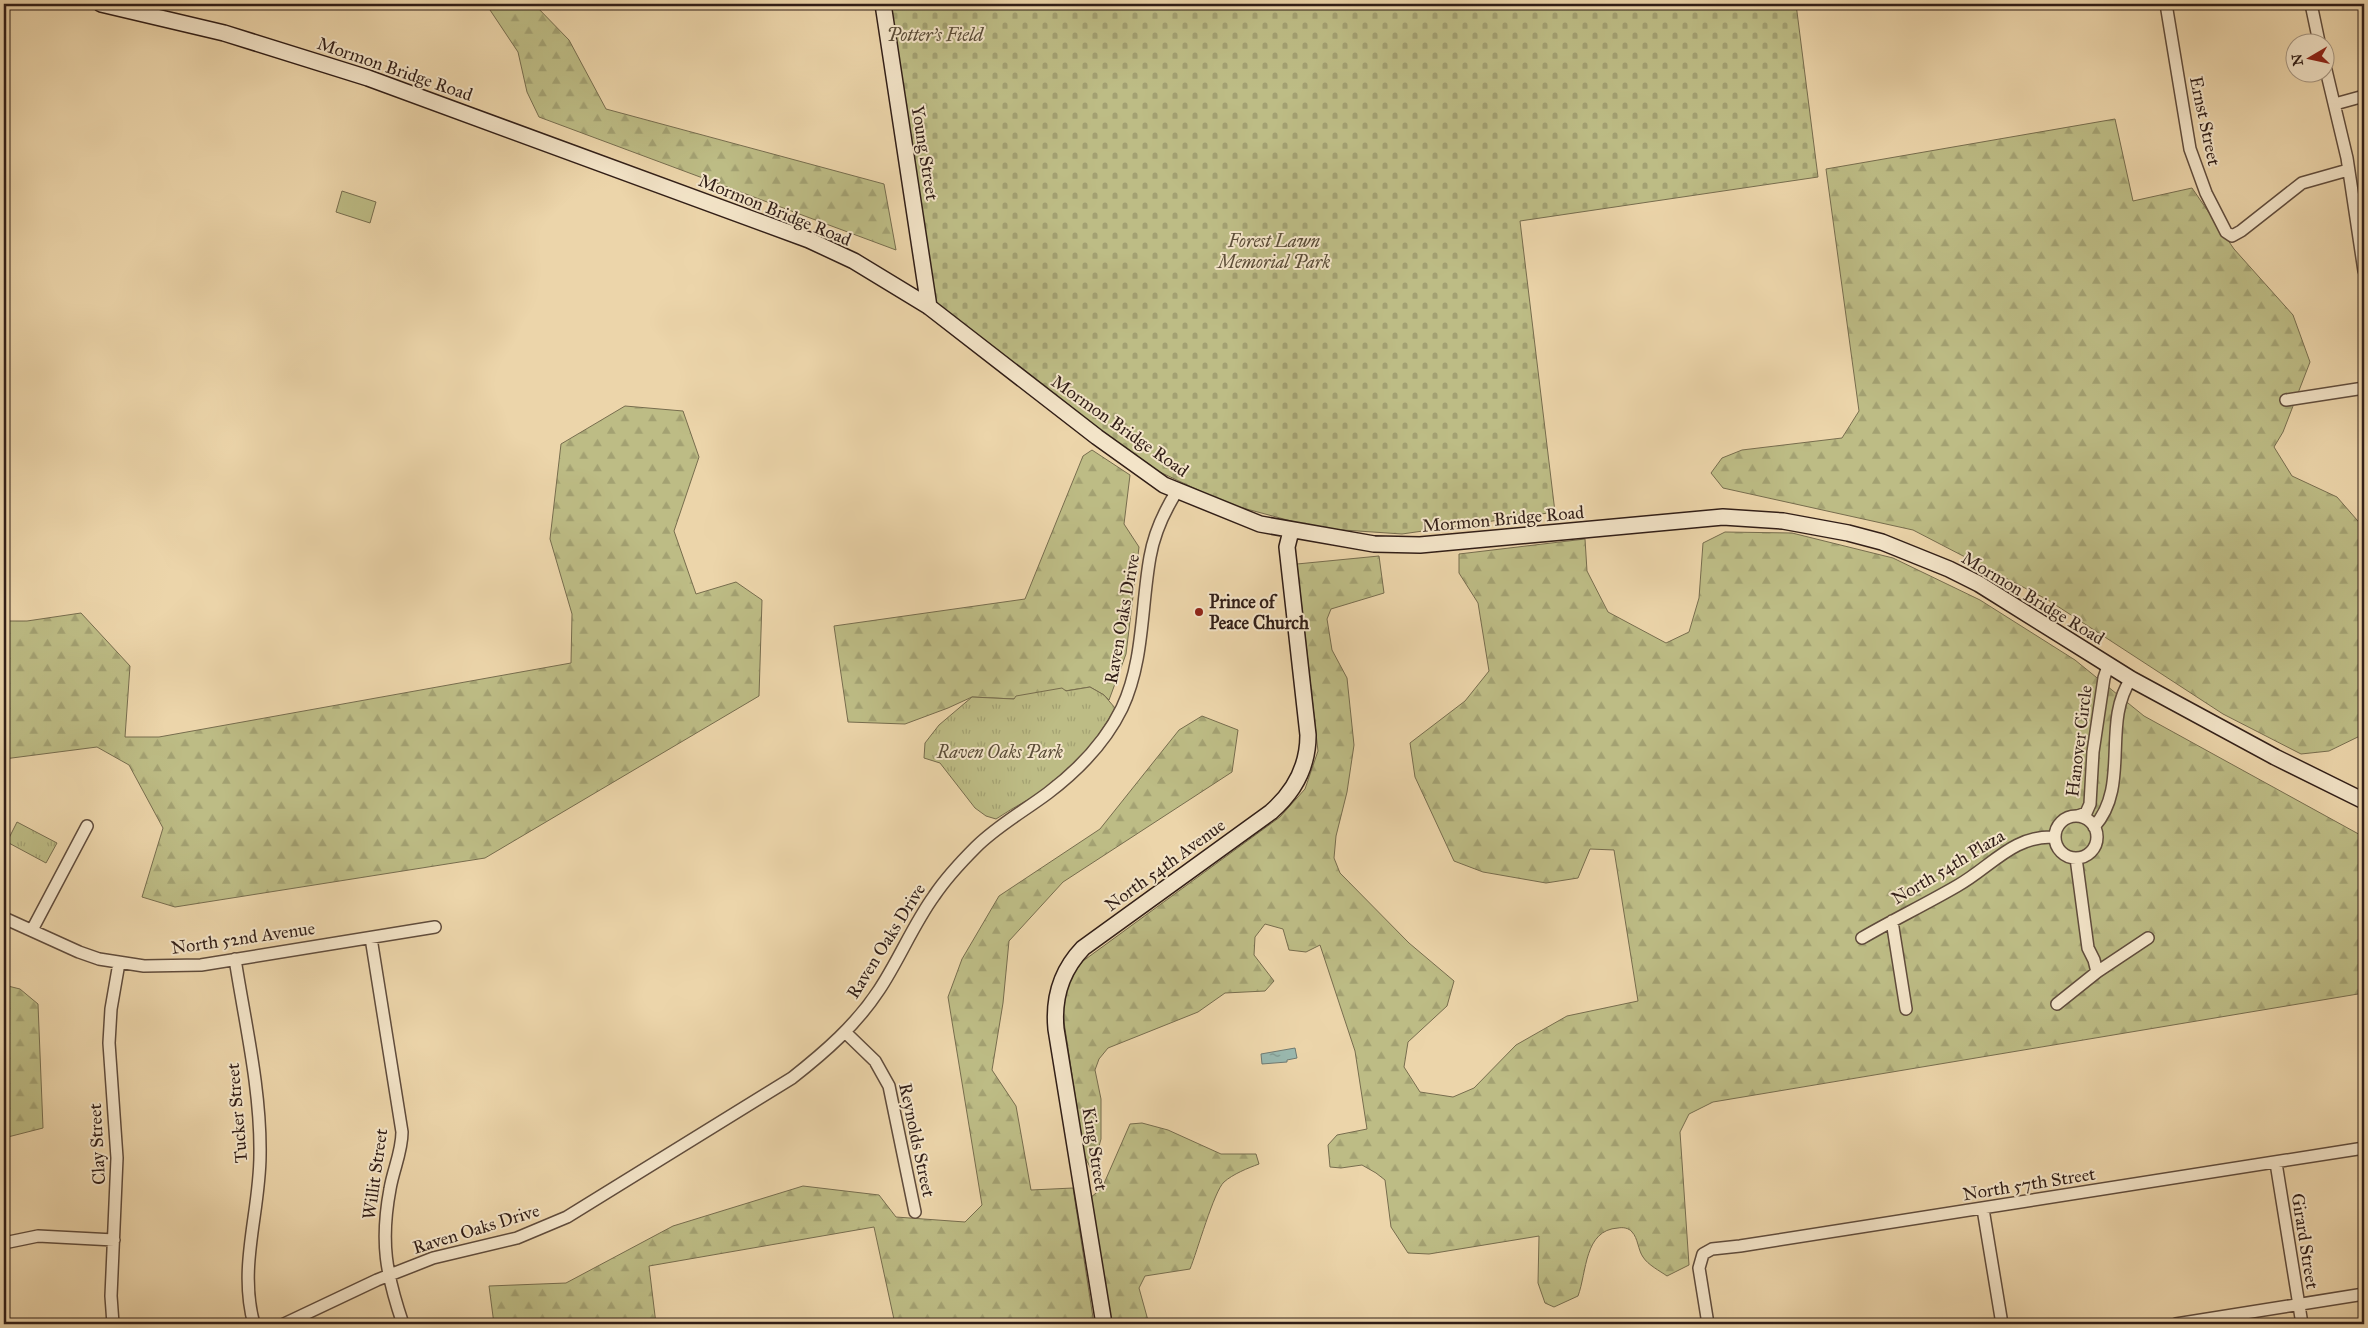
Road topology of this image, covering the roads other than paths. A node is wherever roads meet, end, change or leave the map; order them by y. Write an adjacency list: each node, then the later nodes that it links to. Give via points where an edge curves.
1 (101, 4): 12 (main road, Mormon Bridge Road, via 224,33 414,94 810,240 854,261)
2 (883, 4): 12 (main road, Young Street)
3 (2166, 4): 9 (street, Ernst Street, via 2190,149 2197,172 2226,232 2232,236 2302,183)
4 (2311, 4): 5 (street)
5 (2317, 32)
6 (2329, 82): 8 (street)
7 (2364, 96): 8 (street)
8 (2335, 104): 9 (street)
9 (2348, 170): 10 (street)
10 (2362, 243): 11 (street)
11 (2364, 271)
12 (929, 308): 15 (main road, Mormon Bridge Road, via 1097,437)
13 (2364, 388): 14 (street)
14 (2286, 400)
15 (1176, 491): 16 (main road, Mormon Bridge Road, via 1260,524); 38 (street, Raven Oaks Drive, via 1153,546 1134,669 1113,725 1064,780 1002,825 957,866 927,907 879,990)
16 (1291, 530): 17 (main road, Mormon Bridge Road, via 1374,544 1420,545 1723,518 1812,525 1882,542 1949,569 1979,584); 35 (main road, North 54th Avenue, via 1287,547 1308,736 1306,758 1295,785 1270,812 1084,948)
17 (2108, 666): 18 (main road, Mormon Bridge Road); 20 (street, Hanover Circle, via 2093,752 2090,804 2086,812)
18 (2131, 679): 19 (main road, Mormon Bridge Road); 22 (street, Hanover Circle, via 2118,703 2112,797 2103,817)
19 (2364, 801)
20 (2078, 816): 22 (street); 23 (street, via 2061,823)
21 (87, 826): 28 (street)
22 (2094, 827): 24 (street, via 2097,834 2094,848 2083,857)
23 (2056, 837): 24 (street, via 2063,854); 26 (street, North 54th Plaza, via 2045,836 2024,842 1982,867 1960,885)
24 (2076, 858): 34 (street, via 2088,948)
25 (4, 918): 28 (street, North 52nd Avenue)
26 (1892, 921): 30 (street, North 54th Plaza); 37 (street)
27 (436, 927): 29 (street, North 52nd Avenue)
28 (32, 930): 33 (street, North 52nd Avenue, via 79,952)
29 (371, 938): 32 (street, North 52nd Avenue); 45 (street, Willit Street, via 402,1132 386,1213)
30 (1862, 938)
31 (2148, 938): 34 (street)
32 (235, 959): 33 (street, North 52nd Avenue, via 174,967); 49 (street, Tucker Street, via 260,1134 259,1175 248,1270)
33 (119, 963): 43 (street, Clay Street, via 109,1043 117,1158)
34 (2097, 972): 36 (street)
35 (1062, 979): 52 (main road, King Street, via 1056,999 1056,1029)
36 (2057, 1004)
37 (1906, 1009)
38 (845, 1032): 42 (street, Reynolds Street, via 875,1061 889,1086); 45 (street, Raven Oaks Drive, via 792,1078 568,1217 517,1238 433,1258)
39 (2364, 1148): 40 (street, North 57th Street)
40 (2276, 1163): 41 (street, North 57th Street); 47 (street, Girard Street)
41 (1983, 1209): 53 (street, North 57th Street, via 1712,1249 1702,1257 1699,1268); 54 (street)
42 (915, 1212)
43 (114, 1240): 44 (street, via 38,1236); 48 (street, Clay Street)
44 (4, 1243)
45 (388, 1276): 50 (street, Raven Oaks Drive); 51 (street, Willit Street)
46 (2364, 1294): 47 (street)
47 (2298, 1305): 55 (street); 56 (street, Girard Street)
48 (113, 1324)
49 (254, 1324)
50 (284, 1324)
51 (403, 1324)
52 (1104, 1324)
53 (1708, 1324)
54 (2002, 1324)
55 (2176, 1324)
56 (2302, 1324)

